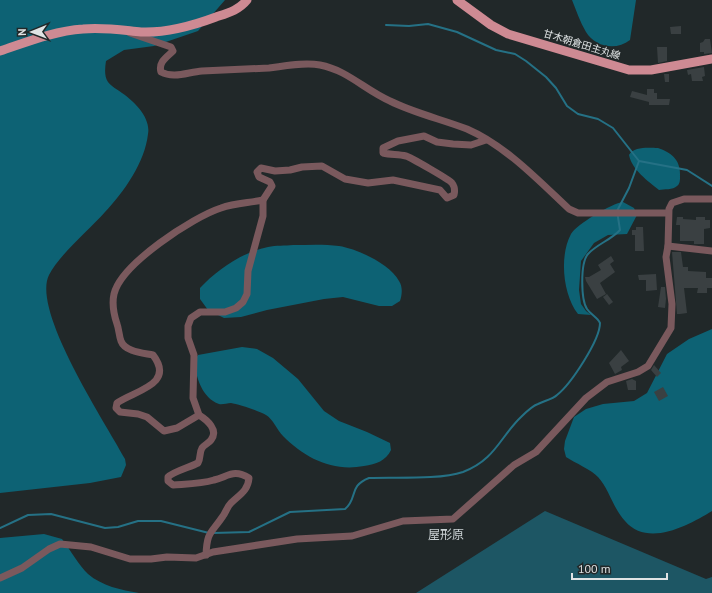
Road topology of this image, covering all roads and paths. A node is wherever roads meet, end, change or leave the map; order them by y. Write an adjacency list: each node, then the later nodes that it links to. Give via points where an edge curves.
1 (247, 0): 3 (main road, via 241,8 194,25 165,31 141,32)
2 (457, 0): 5 (main road, 甘木朝倉田主丸線, via 491,26 508,34 629,70 651,70)
3 (114, 28): 4 (main road, via 82,29 54,34); 6 (street, via 171,47 173,51 160,67 161,72 166,74 177,76 201,71 319,65 348,75 389,101 468,130)
4 (0, 51)
5 (712, 59)
6 (486, 140): 8 (street, via 471,145 453,144 437,142 424,136 398,141 383,148 383,153 413,158 430,171 445,177 453,184 455,191 451,197 447,198 440,190 393,180 368,183 345,179 322,166 275,171 261,168 258,172 259,177 270,182 272,186); 9 (street, via 506,152 569,209 578,213)
7 (712, 199): 9 (street, via 679,200 672,203)
8 (263, 200): 12 (street, via 263,216 248,270 247,294 243,302 225,312 200,312 191,318 188,326 188,338 194,355 193,398); 12 (street, via 219,208 188,224 131,267 114,294 114,314 121,342 135,352 153,355 159,362 160,372 148,389 121,400 116,408 120,412 147,417 164,431 177,428)
9 (668, 213): 10 (street)
10 (668, 246): 11 (street); 13 (street, via 666,257 672,304 672,328 648,366 607,382 586,398 536,452 509,469 454,519 403,521 352,536 297,539)
11 (712, 251)
12 (199, 416): 13 (street, via 213,428 211,441 200,450 198,463 170,474 168,481 173,485 214,480 229,474 241,474 249,478 245,490 232,502 212,529 207,538)
13 (206, 555): 14 (street, via 196,558 130,559 91,547 60,544 22,568)
14 (0, 578)

